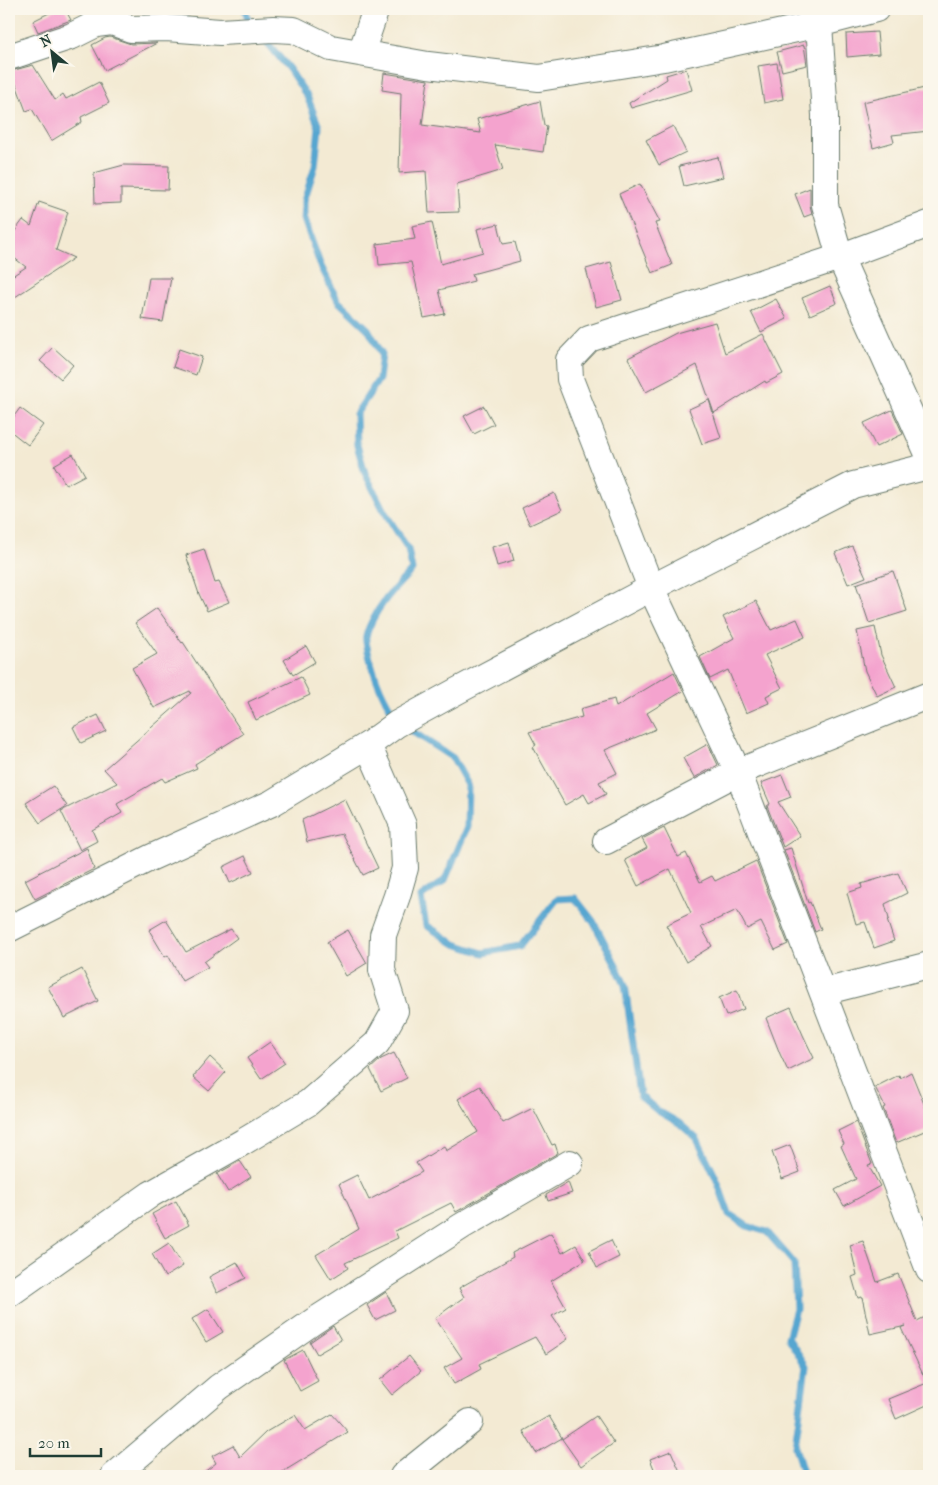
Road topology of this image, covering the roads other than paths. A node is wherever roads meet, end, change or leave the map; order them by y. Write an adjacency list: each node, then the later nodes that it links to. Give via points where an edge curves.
1 (376, 9): 4 (street)
2 (876, 9): 3 (street)
3 (819, 16): 4 (street, via 664,58 539,78); 7 (street, via 825,115 825,205)
4 (362, 54): 5 (street, via 331,48 294,30 220,32 131,28 112,22 96,24 72,36)
5 (9, 57)
6 (929, 224): 7 (street)
7 (840, 257): 8 (street); 10 (street, via 589,339 569,360 570,379)
8 (929, 456)
9 (929, 466): 10 (street, via 852,485)
10 (651, 588): 12 (street, via 405,719); 13 (street)
11 (929, 696): 13 (street)
12 (368, 745): 15 (street, via 272,803 150,858); 20 (street, via 403,825 405,868 383,934 382,970 395,1011 377,1043 308,1103 151,1194)
13 (738, 772): 14 (street); 17 (street)
14 (606, 841)
15 (9, 929)
16 (929, 965): 17 (street)
17 (823, 992): 19 (street)
18 (570, 1163): 22 (street, via 462,1226 314,1321 219,1387)
19 (927, 1257)
20 (9, 1294)
21 (470, 1422): 23 (street)
22 (114, 1476)
23 (402, 1476)

